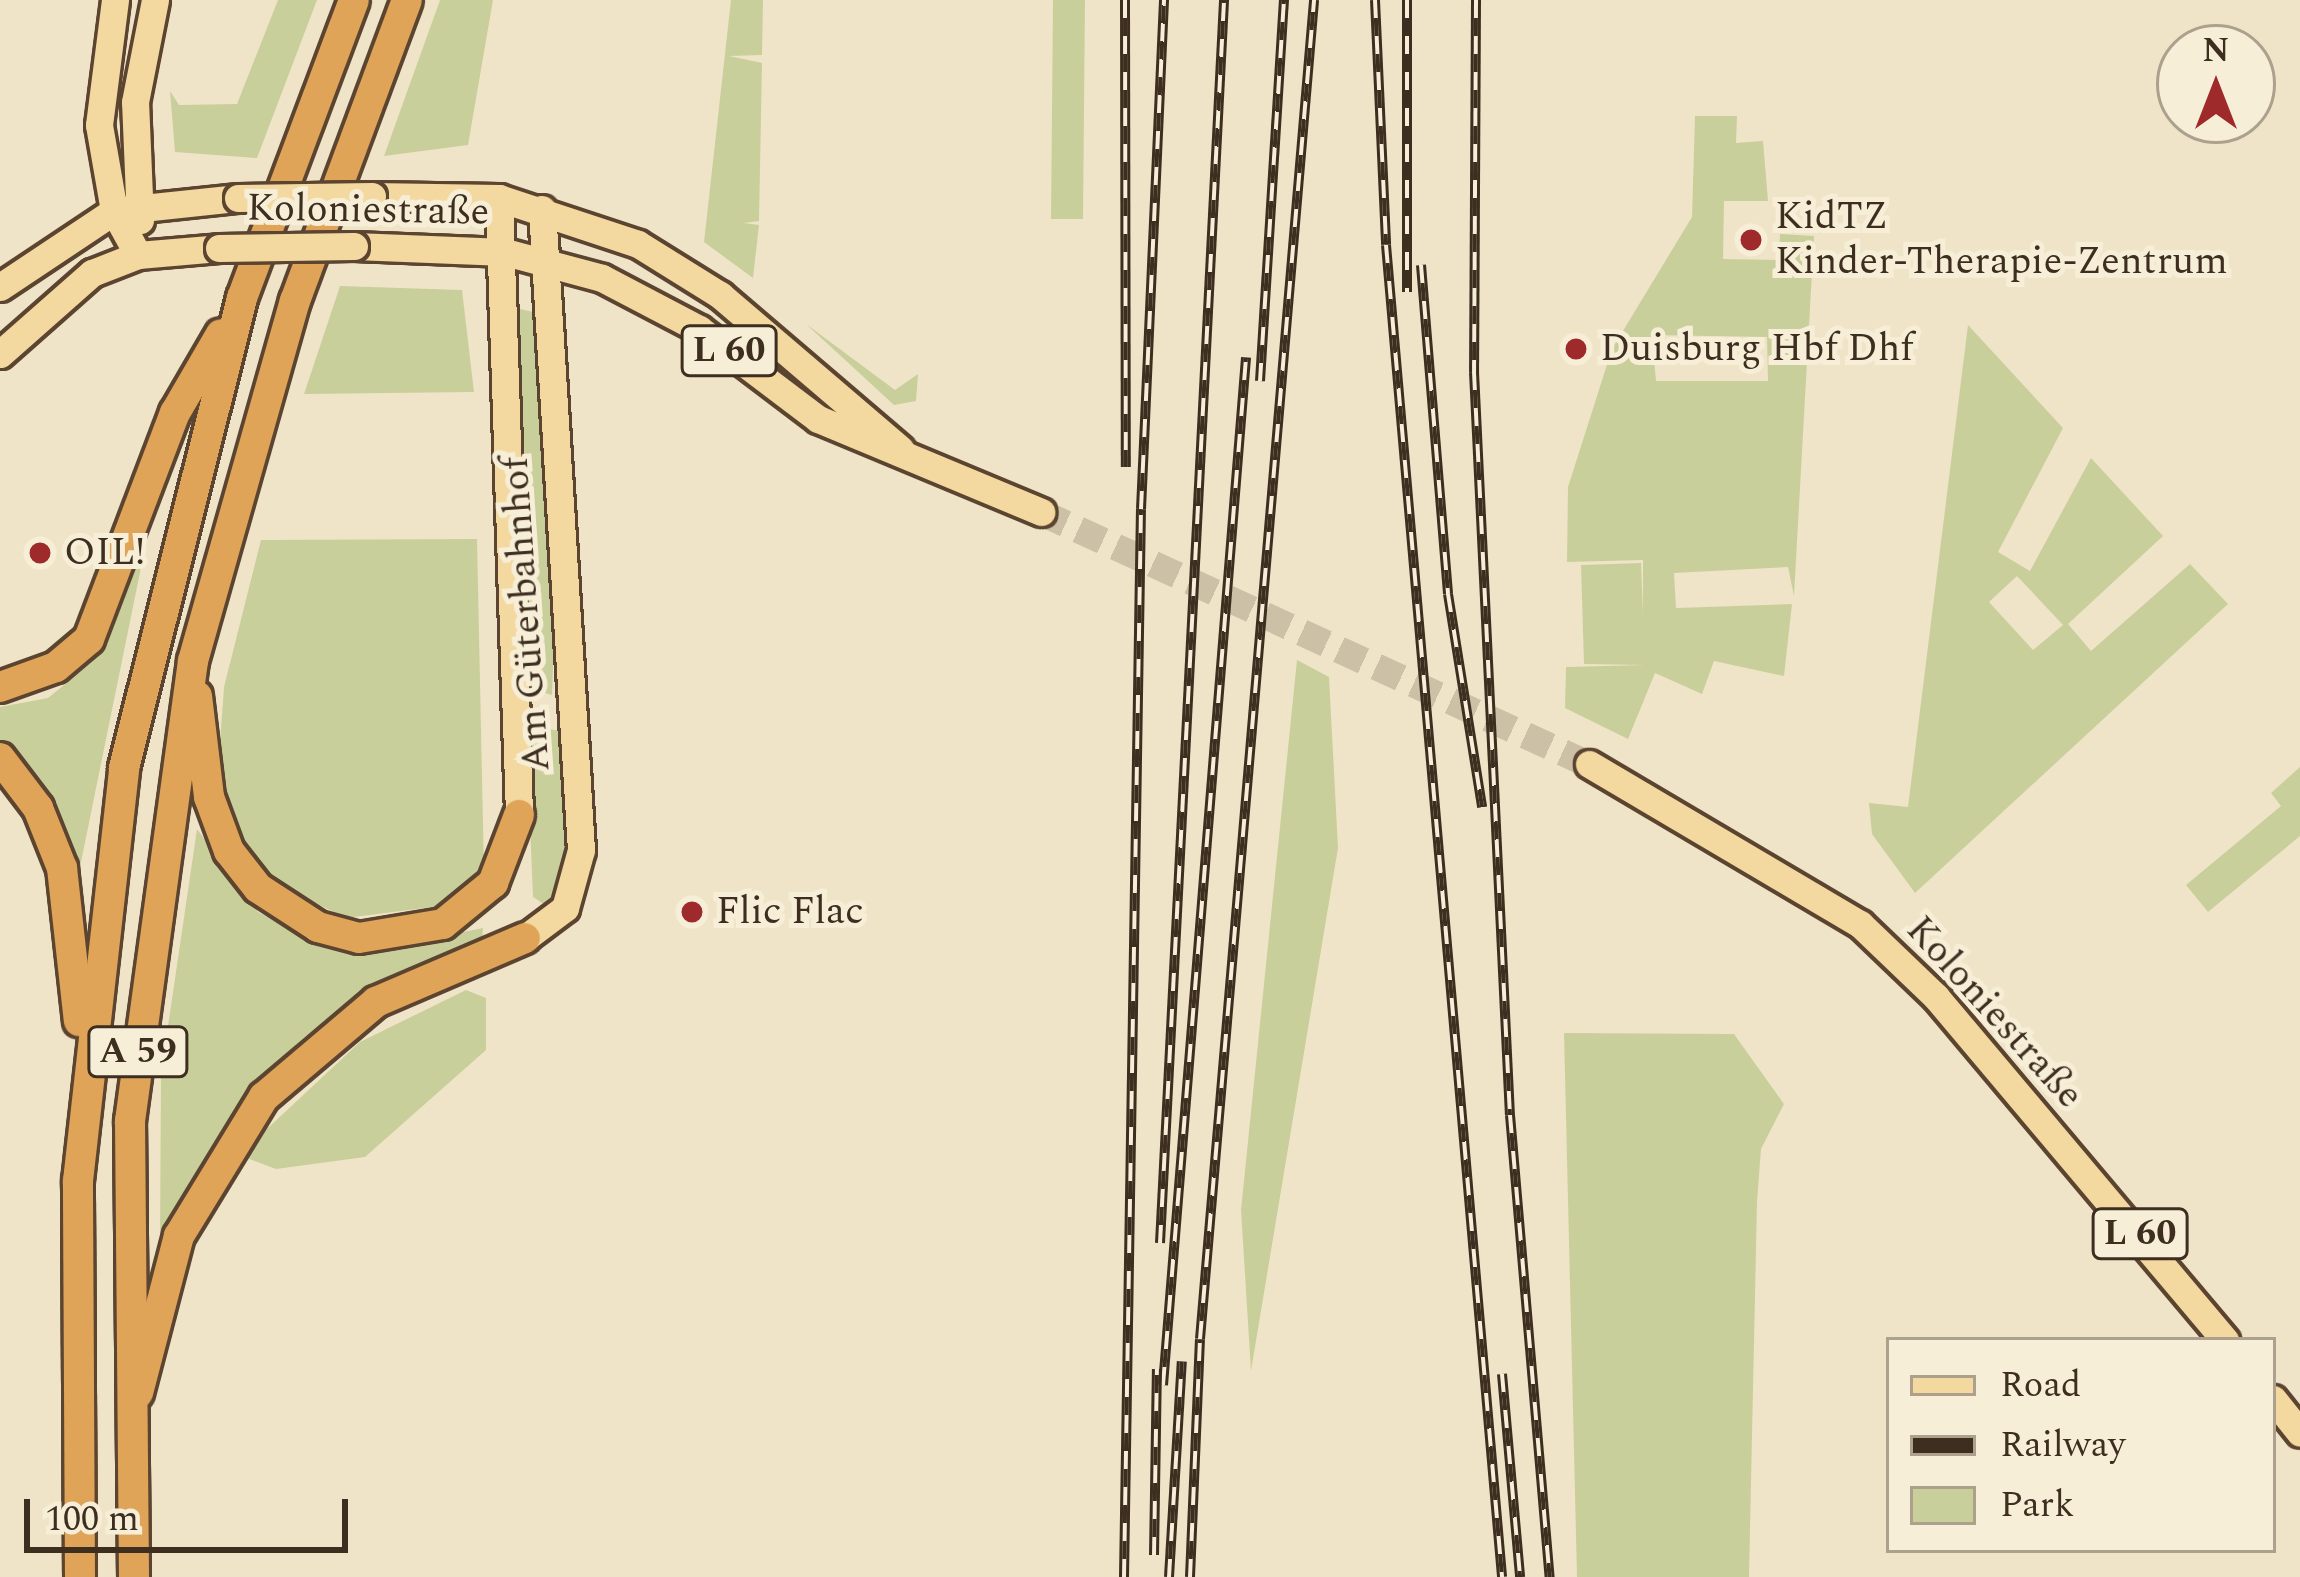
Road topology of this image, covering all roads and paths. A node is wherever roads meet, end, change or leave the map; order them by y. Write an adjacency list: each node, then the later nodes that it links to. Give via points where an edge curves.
1 (115, 0): 6 (main road, via 99,90)
2 (155, 0): 6 (main road, via 135,102)
3 (354, 0): 12 (highway, A 59)
4 (407, 0): 16 (highway, A 59, via 288,322)
5 (499, 198): 6 (main road, Koloniestraße / L 60, bridge, via 238,198); 7 (main road, Koloniestraße / L 60); 8 (main road, Am Güterbahnhof)
6 (128, 207): 9 (main road); 11 (main road, L 60)
7 (542, 209): 10 (main road, Am Güterbahnhof); 14 (main road, Koloniestraße / L 60, via 703,281)
8 (505, 252): 9 (main road, Koloniestraße / L 60, bridge, via 354,245); 10 (main road, Koloniestraße / L 60); 20 (main road, Am Güterbahnhof)
9 (138, 255): 13 (main road, L 60, via 69,287)
10 (546, 262): 14 (main road, Koloniestraße / L 60, via 658,305 818,419); 21 (main road, Am Güterbahnhof, via 581,850 565,908)
11 (0, 286)
12 (242, 298): 17 (highway, via 175,412 98,626 56,667); 22 (highway, A 59, via 138,702)
13 (0, 354)
14 (904, 453): 15 (main road, Koloniestraße / L 60)
15 (1042, 512)
16 (193, 662): 20 (highway, via 209,797 229,851 271,899 318,927 359,938 443,924 493,883); 26 (highway, A 59, via 130,1121)
17 (0, 687)
18 (0, 758): 22 (highway, via 38,808 62,868)
19 (1589, 764): 23 (main road, Koloniestraße / L 60, via 1860,924 1936,997)
20 (518, 815)
21 (525, 938): 26 (highway, via 376,1002 264,1097 179,1236)
22 (86, 1054): 27 (highway, A 59)
23 (2222, 1337)
24 (2276, 1403): 25 (main road)
25 (2300, 1433)
26 (127, 1446): 28 (highway, A 59)
27 (80, 1577)
28 (134, 1577)

